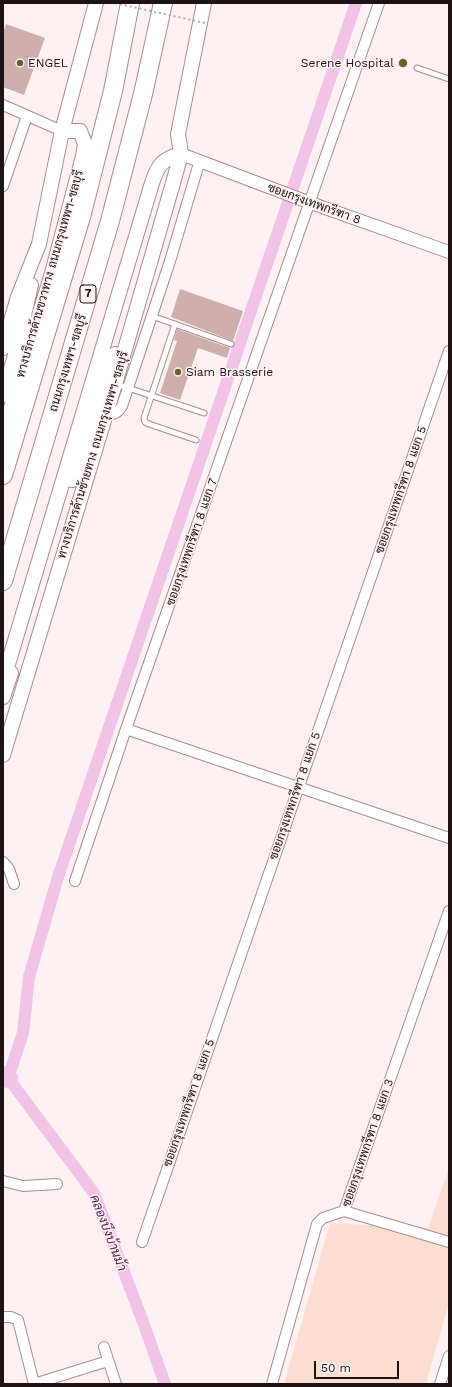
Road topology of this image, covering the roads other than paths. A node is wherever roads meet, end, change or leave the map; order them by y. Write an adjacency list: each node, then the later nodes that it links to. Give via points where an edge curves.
1 (96, 3): 10 (main road, ทางบริการด้านขวาทาง ถนนกรุงเทพฯ-ชลบุรี)
2 (130, 3): 33 (highway, via 113,91 81,217)
3 (163, 3): 34 (highway, ถนนกรุงเทพฯ-ชลบุรี / 7, via 143,94 110,221)
4 (204, 3): 11 (main road, ทางบริการด้านซ้ายทาง ถนนกรุงเทพฯ-ชลบุรี, via 178,134)
5 (379, 3): 16 (street, ซอยกรุงเทพกรีฑา 8 แยก 7)
6 (417, 68): 7 (lane)
7 (449, 79)
8 (3, 106): 9 (street)
9 (28, 116): 10 (street); 15 (street)
10 (62, 131): 17 (main road, ทางบริการด้านขวาทาง ถนนกรุงเทพฯ-ชลบุรี); 31 (main road, ทางบริการด้านขวาทาง ถนนกรุงเทพฯ-ชลบุรี, via 80,132 85,144 83,156 52,273)
11 (181, 154): 12 (street, ซอยกรุงเทพกรีฑา 8); 13 (main road, ทางบริการด้านซ้ายทาง ถนนกรุงเทพฯ-ชลบุรี); 14 (main road, ทางบริการด้านซ้ายทาง ถนนกรุงเทพฯ-ชลบุรี, via 171,156 160,164)
12 (200, 160): 16 (street, ซอยกรุงเทพกรีฑา 8); 21 (street)
13 (175, 176): 14 (main road, via 162,175); 20 (main road, ทางบริการด้านซ้ายทาง ถนนกรุงเทพฯ-ชลบุรี)
14 (152, 183): 19 (main road, ทางบริการด้านซ้ายทาง ถนนกรุงเทพฯ-ชลบุรี)
15 (3, 186)
16 (305, 201): 18 (street, ซอยกรุงเทพกรีฑา 8); 37 (street, ซอยกรุงเทพกรีฑา 8 แยก 7)
17 (39, 244): 25 (main road, ทางบริการด้านขวาทาง ถนนกรุงเทพฯ-ชลบุรี, via 18,297); 28 (main road, via 14,359)
18 (449, 252)
19 (126, 272): 20 (main road, via 139,271); 35 (main road, ทางบริการด้านซ้ายทาง ถนนกรุงเทพฯ-ชลบุรี)
20 (145, 279): 23 (main road, ทางบริการด้านซ้ายทาง ถนนกรุงเทพฯ-ชลบุรี)
21 (152, 316): 22 (lane); 27 (street)
22 (175, 324): 24 (lane); 29 (lane)
23 (132, 325): 27 (main road, ทางบริการด้านซ้ายทาง ถนนกรุงเทพฯ-ชลบุรี); 36 (main road, via 116,352 106,377)
24 (231, 344)
25 (3, 348)
26 (449, 351): 39 (street, ซอยกรุงเทพกรีฑา 8 แยก 5)
27 (122, 386): 29 (lane); 38 (main road, ทางบริการด้านซ้ายทาง ถนนกรุงเทพฯ-ชลบุรี, via 106,414)
28 (3, 395)
29 (150, 396): 30 (lane); 32 (lane, via 144,413 145,422)
30 (204, 413)
31 (3, 434)
32 (196, 440)
33 (3, 475)
34 (3, 582)
35 (3, 681)
36 (3, 697)
37 (126, 729): 39 (street); 42 (street, ซอยกรุงเทพกรีฑา 8 แยก 7)
38 (3, 755)
39 (298, 787): 40 (street); 48 (street, ซอยกรุงเทพกรีฑา 8 แยก 5)
40 (449, 838)
41 (3, 862): 43 (street, via 9,869)
42 (75, 881)
43 (14, 884)
44 (449, 911): 47 (street, ซอยกรุงเทพกรีฑา 8 แยก 3)
45 (3, 1181): 46 (street, via 23,1186)
46 (57, 1184)
47 (344, 1211): 49 (street); 57 (street, ซอยกรุงเทพกรีฑา 8 แยก 3, via 323,1218 317,1224)
48 (142, 1242)
49 (449, 1242)
50 (3, 1317): 55 (street, via 11,1316 18,1320)
51 (104, 1347): 53 (street)
52 (449, 1356): 54 (street)
53 (108, 1361): 55 (street); 56 (street)
54 (443, 1383)
55 (34, 1384)
56 (116, 1384)
57 (272, 1384)

